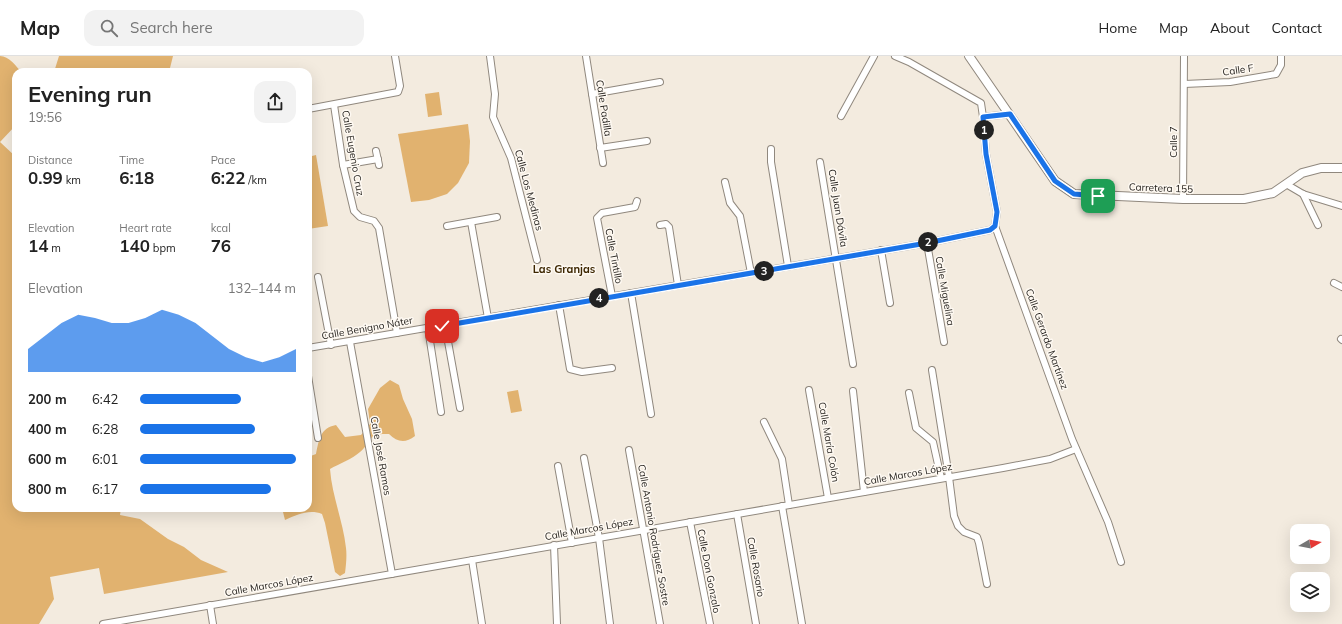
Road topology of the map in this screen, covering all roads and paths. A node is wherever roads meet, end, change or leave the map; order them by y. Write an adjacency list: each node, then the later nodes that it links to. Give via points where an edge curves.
1 (395, 56): 12 (street, via 400,86 398,92)
2 (490, 56): 40 (street, Calle Los Medinas, via 495,94 493,117 511,158)
3 (586, 56): 11 (street, Calle Padilla)
4 (874, 56): 15 (street)
5 (895, 56): 16 (street, Calle Gerardo Martínez, via 981,103)
6 (969, 56): 14 (street, Carretera 155)
7 (1184, 56): 10 (street, Calle 7)
8 (1280, 56): 10 (street, Calle F, via 1281,65 1276,74 1230,82)
9 (660, 82): 11 (street)
10 (1184, 84): 28 (street, Calle 7)
11 (592, 94): 18 (street, Calle Padilla)
12 (334, 105): 13 (street); 23 (street, Calle Eugenio Cruz)
13 (312, 108)
14 (1010, 114): 16 (street); 28 (street, Carretera 155, via 1055,181 1074,194)
15 (841, 116)
16 (983, 117): 36 (street, Calle Gerardo Martínez, via 986,154 997,212)
17 (647, 141): 18 (street)
18 (600, 148): 22 (street, Calle Padilla)
19 (771, 149): 41 (street)
20 (376, 151): 23 (street, via 379,162)
21 (820, 162): 39 (street, Calle Juan Dávila)
22 (602, 163)
23 (343, 166): 54 (street, Calle Eugenio Cruz, via 354,211 360,217 374,221 379,228)
24 (1342, 168): 26 (street, Carretera 155, via 1321,168 1302,173)
25 (725, 182): 42 (street, via 730,203 740,216)
26 (1286, 184): 27 (street); 28 (street, Carretera 155, via 1273,193 1244,199)
27 (1303, 194): 30 (street); 33 (street)
28 (1183, 199)
29 (637, 201): 48 (street, Calle Tintillo, via 635,207 602,213 597,218)
30 (1342, 206)
31 (497, 217): 32 (street)
32 (471, 222): 35 (street); 51 (street)
33 (1318, 224)
34 (660, 225): 45 (street, via 666,224 669,227)
35 (447, 226)
36 (995, 226): 37 (street, Calle Benigno Náter, via 990,230); 71 (street, Calle Gerardo Martínez)
37 (927, 243): 38 (street, Calle Benigno Náter); 56 (street, Calle Miguelina)
38 (881, 250): 39 (street, Calle Benigno Náter); 49 (street)
39 (836, 258): 41 (street, Calle Benigno Náter); 59 (street, Calle Juan Dávila)
40 (537, 260)
41 (788, 266): 42 (street, Calle Benigno Náter)
42 (752, 273): 45 (street, Calle Benigno Náter)
43 (318, 277): 57 (street)
44 (1334, 283): 46 (street)
45 (678, 285): 47 (street, Calle Benigno Náter)
46 (1342, 287)
47 (631, 293): 48 (street, Calle Benigno Náter); 68 (street)
48 (612, 296): 50 (street, Calle Benigno Náter)
49 (890, 303)
50 (559, 305): 51 (street, Calle Benigno Náter); 60 (street, via 570,369 582,372)
51 (488, 318): 52 (street, Calle Benigno Náter)
52 (445, 325): 53 (street, Calle Benigno Náter); 66 (street)
53 (428, 328): 54 (street, Calle Benigno Náter); 67 (street)
54 (397, 333): 55 (street, Calle Benigno Náter)
55 (350, 342): 57 (street, Calle Benigno Náter); 89 (street, Calle José Ramos)
56 (944, 342)
57 (331, 345): 58 (street, Calle Benigno Náter)
58 (312, 347)
59 (853, 364)
60 (612, 368)
61 (932, 370): 75 (street)
62 (809, 390): 78 (street, Calle María Colón)
63 (853, 391): 77 (street)
64 (909, 393): 76 (street, via 916,428 933,442)
65 (312, 401): 70 (street)
66 (460, 408)
67 (440, 412)
68 (651, 414)
69 (764, 422): 79 (street, via 782,459)
70 (318, 438)
71 (1076, 449): 75 (street, Calle Marcos López, via 1050,458); 88 (street, Calle Gerardo Martínez, via 1108,522)
72 (629, 450): 83 (street, Calle Antonio Rodríguez Sostre)
73 (584, 458): 84 (street)
74 (558, 466): 85 (street)
75 (949, 477): 76 (street, Calle Marcos López); 90 (street, via 954,516 964,532 977,537)
76 (941, 478): 77 (street, Calle Marcos López)
77 (864, 492): 78 (street, Calle Marcos López)
78 (828, 498): 79 (street, Calle Marcos López)
79 (789, 505): 80 (street, Calle Marcos López)
80 (782, 506): 81 (street, Calle Marcos López); 101 (street)
81 (737, 514): 82 (street, Calle Marcos López); 100 (street, Calle Rosario)
82 (690, 522): 83 (street, Calle Marcos López); 99 (street, Calle Don Gonzalo)
83 (643, 530): 84 (street, Calle Marcos López); 98 (street, Calle Antonio Rodríguez Sostre)
84 (599, 538): 85 (street, Calle Marcos López); 97 (street)
85 (572, 542): 86 (street, Calle Marcos López)
86 (554, 546): 87 (street, Calle Marcos López); 96 (street)
87 (472, 560): 89 (street, Calle Marcos López); 95 (street)
88 (1121, 562)
89 (392, 574): 91 (street, Calle Marcos López)
90 (987, 584)
91 (210, 605): 92 (street, Calle Marcos López); 94 (street)
92 (122, 622): 93 (street, Calle Marcos López)
93 (103, 624)
94 (213, 624)
95 (482, 624)
96 (557, 624)
97 (610, 624)
98 (660, 624)
99 (710, 624)
100 (756, 624)
101 (802, 624)

